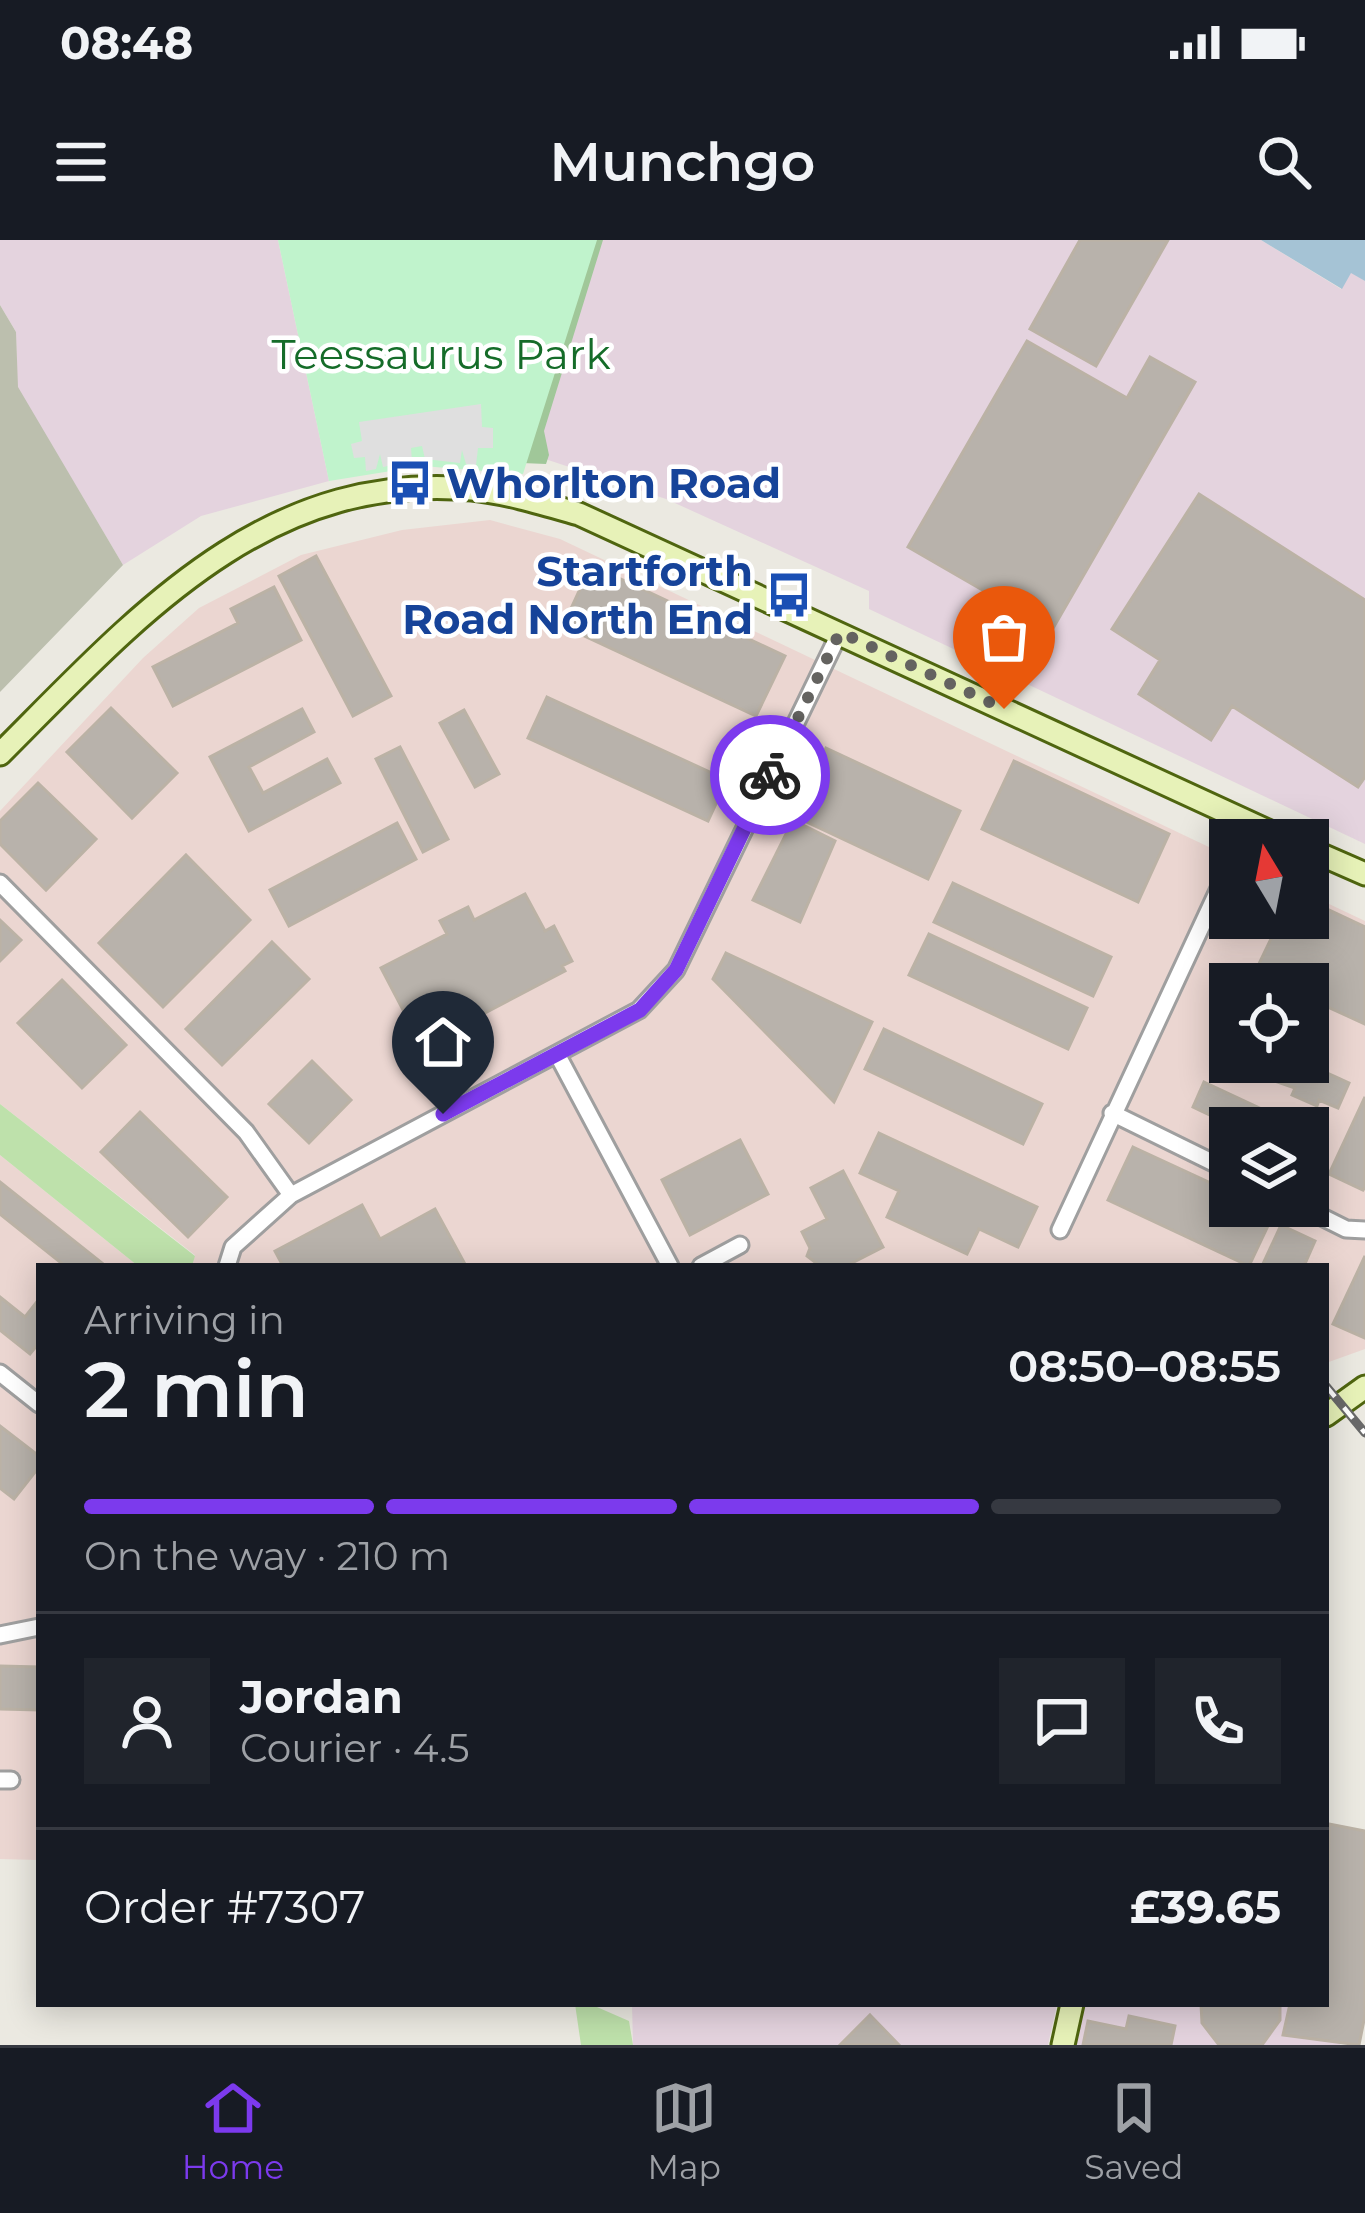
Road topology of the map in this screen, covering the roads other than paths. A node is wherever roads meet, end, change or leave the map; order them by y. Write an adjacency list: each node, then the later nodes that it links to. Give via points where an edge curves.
1 (840, 632): 2 (street, via 579,514 471,489 375,494 298,514 234,543 141,613); 3 (street); 8 (street, via 676,970 640,1010)
2 (0, 754)
3 (1219, 819)
4 (1329, 858): 5 (street)
5 (1365, 874)
6 (0, 883): 11 (street, via 246,1132)
7 (1209, 909): 9 (street)
8 (556, 1054): 11 (street); 17 (street)
9 (1112, 1113): 10 (street); 14 (street)
10 (1209, 1162)
11 (291, 1195): 16 (street, via 233,1247)
12 (1329, 1220): 13 (street)
13 (1365, 1230)
14 (1060, 1231)
15 (740, 1245): 18 (street)
16 (228, 1263)
17 (668, 1263)
18 (707, 1263)
19 (0, 1373): 21 (street)
20 (1365, 1388): 22 (street)
21 (36, 1401)
22 (1329, 1412)
23 (36, 1628): 24 (street)
24 (0, 1635)
25 (1071, 2007): 26 (street)
26 (1063, 2045)

